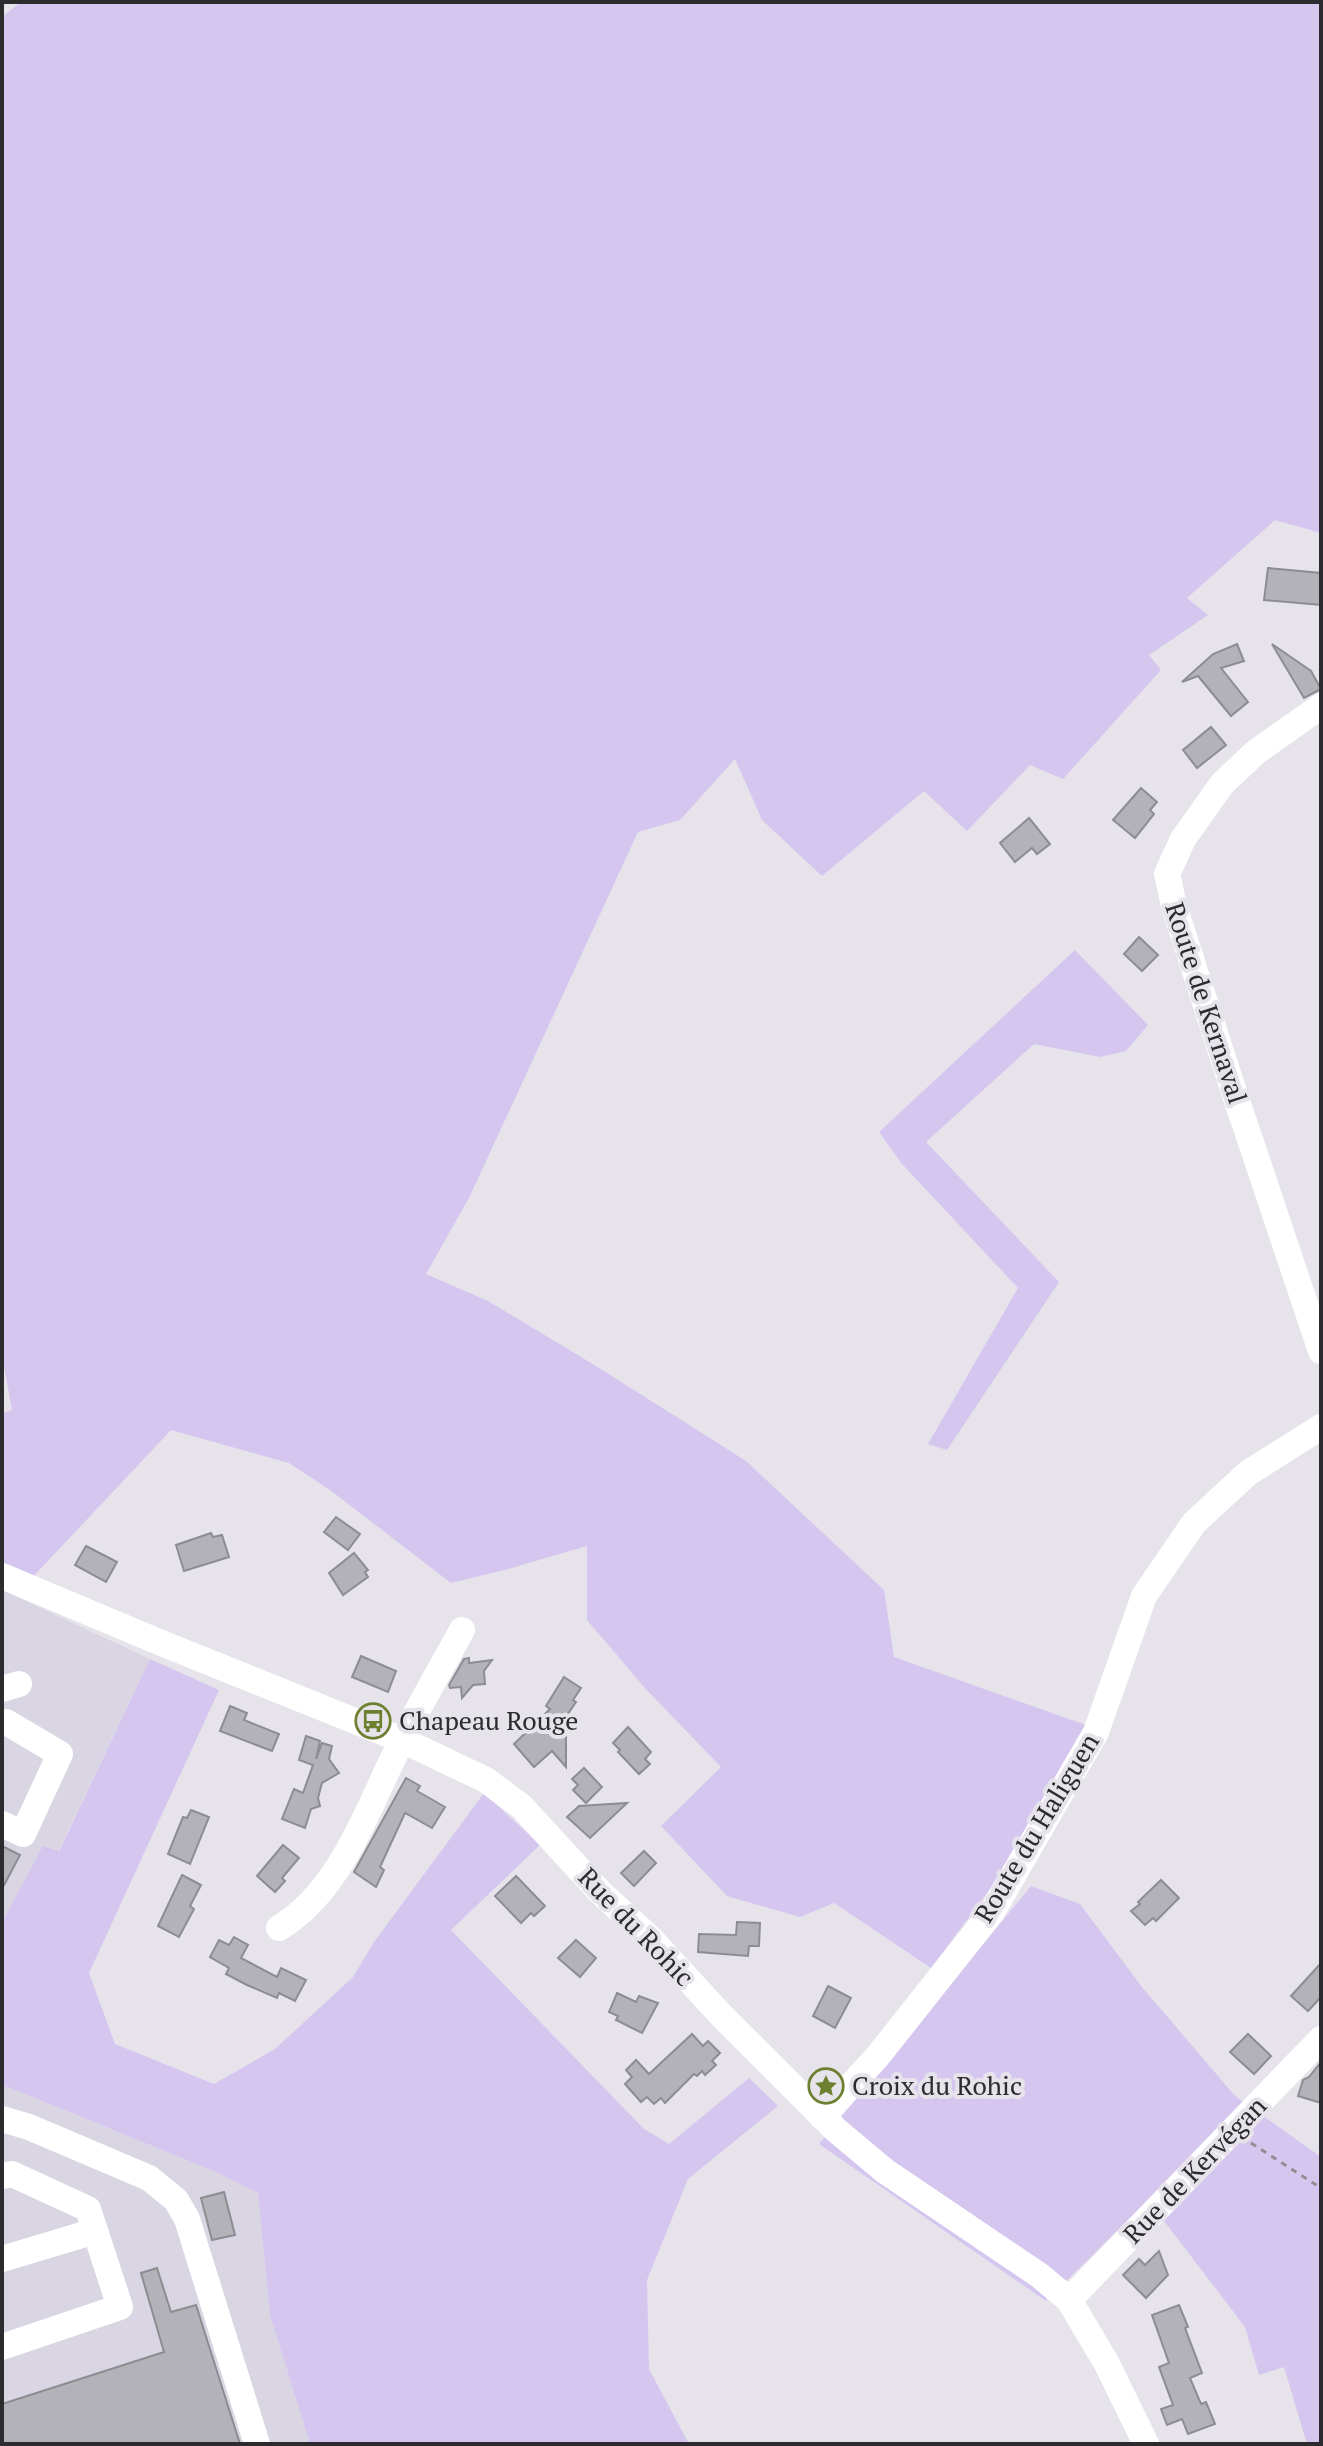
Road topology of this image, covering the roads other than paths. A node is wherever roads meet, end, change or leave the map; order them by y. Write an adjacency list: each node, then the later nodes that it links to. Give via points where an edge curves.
1 (1321, 706): 2 (street, Route de Kernaval, via 1256,752 1222,784 1183,839 1167,874)
2 (1321, 1351)
3 (1321, 1427): 11 (street, Route du Haliguen, via 1248,1473 1194,1523 1144,1596 1096,1732 992,1912 877,2057)
4 (2, 1576): 7 (street, Rue du Rohic)
5 (462, 1630): 7 (street)
6 (2, 1723): 8 (street, via 60,1754 23,1834)
7 (402, 1740): 9 (street, via 329,1880); 11 (street, Rue du Rohic, via 486,1780 522,1807)
8 (2, 1824)
9 (279, 1928)
10 (1321, 2039): 16 (street, Rue de Kervégan)
11 (822, 2117): 16 (street, Rue du Rohic, via 885,2171)
12 (2, 2119): 18 (street, via 149,2178 176,2200 187,2219)
13 (2, 2176): 14 (street, via 12,2174 88,2209)
14 (95, 2231): 15 (street); 17 (street, via 120,2307)
15 (2, 2259)
16 (1069, 2300): 19 (street, Rue du Rohic)
17 (2, 2347)
18 (257, 2444)
19 (1146, 2444)

